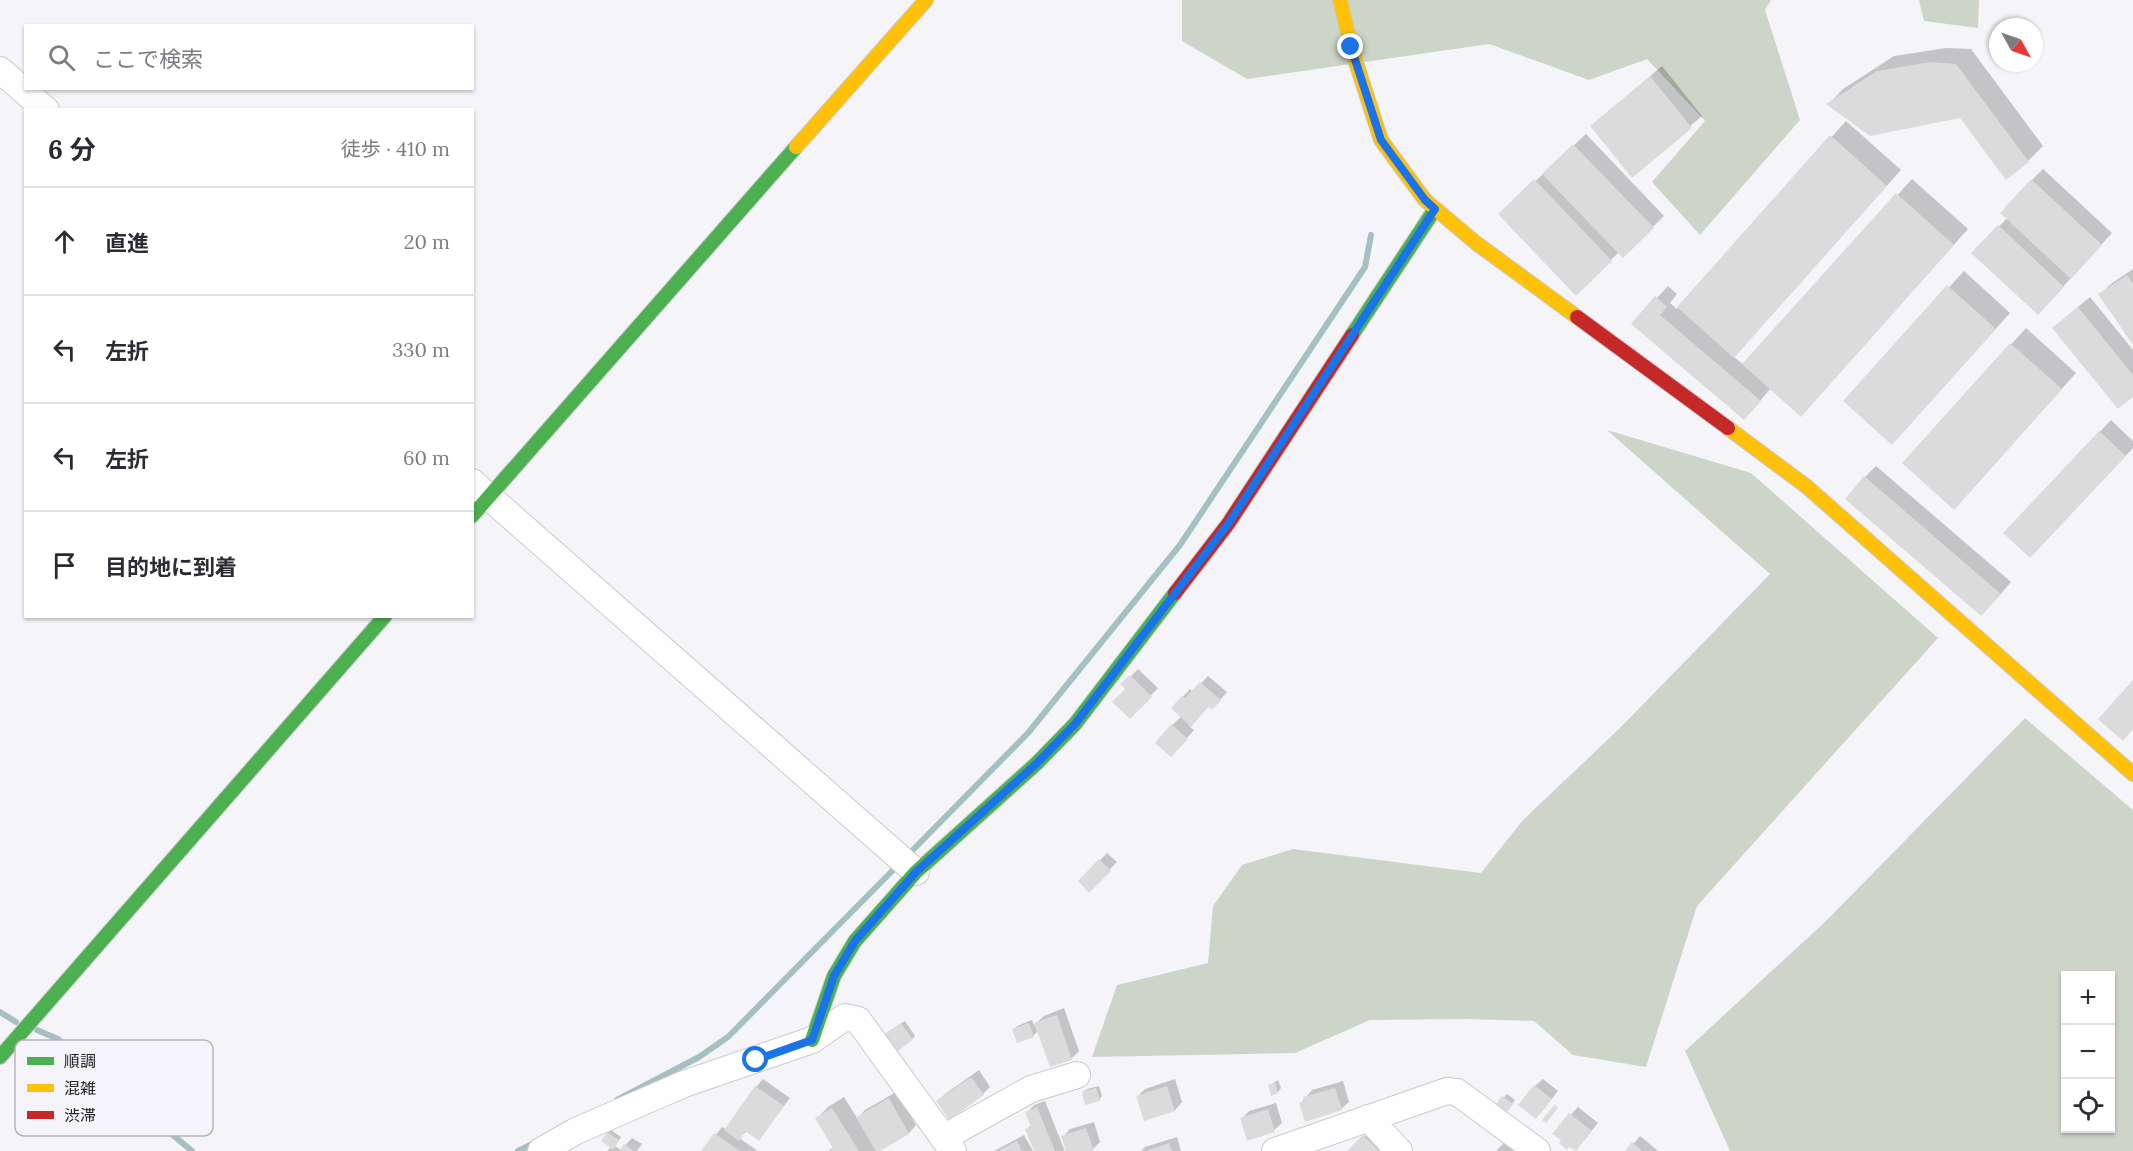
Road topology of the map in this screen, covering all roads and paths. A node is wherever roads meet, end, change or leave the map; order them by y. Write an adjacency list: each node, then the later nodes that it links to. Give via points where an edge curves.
1 (926, 0): 6 (street)
2 (1340, 0): 5 (street, via 1381,140)
3 (0, 70): 4 (street)
4 (44, 108)
5 (1435, 209): 9 (street, via 1806,486); 10 (street, via 1228,524 1075,724)
6 (481, 490): 7 (street); 10 (street)
7 (474, 510)
8 (383, 618): 12 (street)
9 (2133, 774)
10 (916, 872): 11 (street, via 855,941 834,976)
11 (812, 1040): 15 (street, via 845,1017 858,1020); 16 (street, via 684,1084 576,1131)
12 (0, 1057)
13 (1077, 1075): 15 (street, via 1031,1089)
14 (1368, 1118): 17 (street); 18 (street); 19 (street, via 1447,1091 1457,1092)
15 (948, 1144)
16 (542, 1151)
17 (1275, 1151)
18 (1399, 1151)
19 (1537, 1151)

